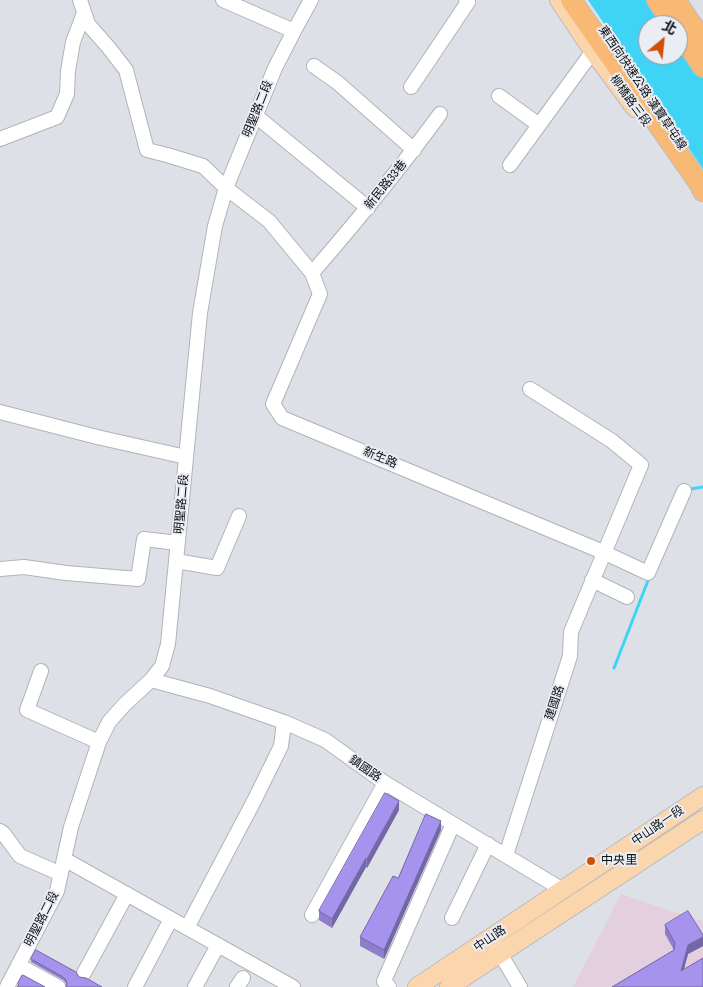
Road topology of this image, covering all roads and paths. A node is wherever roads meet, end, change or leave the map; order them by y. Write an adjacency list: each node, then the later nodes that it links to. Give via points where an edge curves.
1 (223, 0): 13 (street)
2 (311, 0): 13 (street, 明聖路二段)
3 (466, 0): 19 (street, via 468,2)
4 (558, 0): 16 (main road, 柳橋路三段)
5 (571, 0): 29 (highway)
6 (582, 0): 27 (highway, 東西向快速公路 漢寶草屯線)
7 (657, 0): 11 (highway)
8 (675, 0): 14 (highway)
9 (683, 0): 12 (main road)
10 (82, 7): 24 (street, via 73,42 67,94 57,117); 28 (street, via 88,24 126,70 147,150 203,166)
11 (667, 15)
12 (703, 29)
13 (294, 31): 22 (street, 明聖路二段)
14 (703, 40)
15 (688, 45): 18 (highway)
16 (593, 51): 23 (street); 30 (main road, 柳橋路三段)
17 (314, 66): 25 (street, 新民路33巷)
18 (703, 67)
19 (412, 87)
20 (499, 96): 23 (street)
21 (440, 114): 25 (street)
22 (256, 116): 28 (street, 明聖路二段); 31 (street)
23 (539, 125): 26 (street)
24 (0, 139)
25 (414, 150): 31 (street, 新民路33巷)
26 (510, 165)
27 (703, 177)
28 (226, 188): 32 (street, via 269,221); 35 (street, 明聖路二段, via 200,313)
29 (703, 191)
30 (703, 201)
31 (368, 208): 32 (street, 新民路33巷)
32 (312, 273): 39 (street, 新生路, via 320,294 273,404 282,418)
33 (530, 389): 39 (street, 建國路, via 612,441 641,465)
34 (0, 412): 35 (street)
35 (186, 457): 38 (street, 明聖路二段)
36 (684, 491): 39 (street, via 648,573)
37 (239, 516): 40 (street, via 217,568)
38 (178, 543): 40 (street, 明聖路二段); 41 (street, via 144,539 138,579 24,567)
39 (604, 552): 42 (street, 建國路)
40 (176, 561): 45 (street, 明聖路二段, via 168,644 162,666)
41 (0, 569)
42 (592, 580): 43 (street); 54 (street, 建國路, via 571,632 570,656)
43 (627, 597)
44 (41, 671): 47 (street, via 27,710)
45 (151, 680): 46 (street, 鎮國路, via 210,696); 47 (street, 明聖路二段, via 109,722)
46 (284, 722): 48 (street, 鎮國路, via 325,740); 63 (street, via 281,746)
47 (98, 742): 55 (street, 明聖路二段)
48 (385, 783): 51 (street, 鎮國路); 60 (street)
49 (703, 796): 57 (main road, 中山路一段)
50 (703, 820): 59 (main road, 中山路一段)
51 (453, 824): 53 (street, 鎮國路); 73 (street, via 384,980)
52 (0, 831): 56 (street, via 20,856)
53 (488, 844): 54 (street, 鎮國路); 61 (street)
54 (506, 855): 57 (street, 鎮國路)
55 (64, 859): 56 (street, 明聖路二段); 58 (street)
56 (61, 874): 66 (street, 明聖路二段, via 57,892)
57 (564, 890): 65 (main road, 中山路)
58 (127, 894): 62 (street); 67 (street)
59 (576, 903): 65 (main road, 中山路)
60 (312, 915)
61 (452, 918)
62 (171, 919): 63 (street); 70 (street)
63 (187, 928): 64 (street)
64 (218, 945): 71 (street); 72 (street)
65 (496, 946): 74 (main road, 中山路); 75 (main road, 中山路); 76 (street)
66 (18, 965): 68 (street, 明聖路二段); 69 (street)
67 (84, 973)
68 (7, 987)
69 (58, 987)
70 (135, 987)
71 (195, 987)
72 (293, 987)
73 (390, 987)
74 (417, 987)
75 (449, 987)
76 (520, 987)

